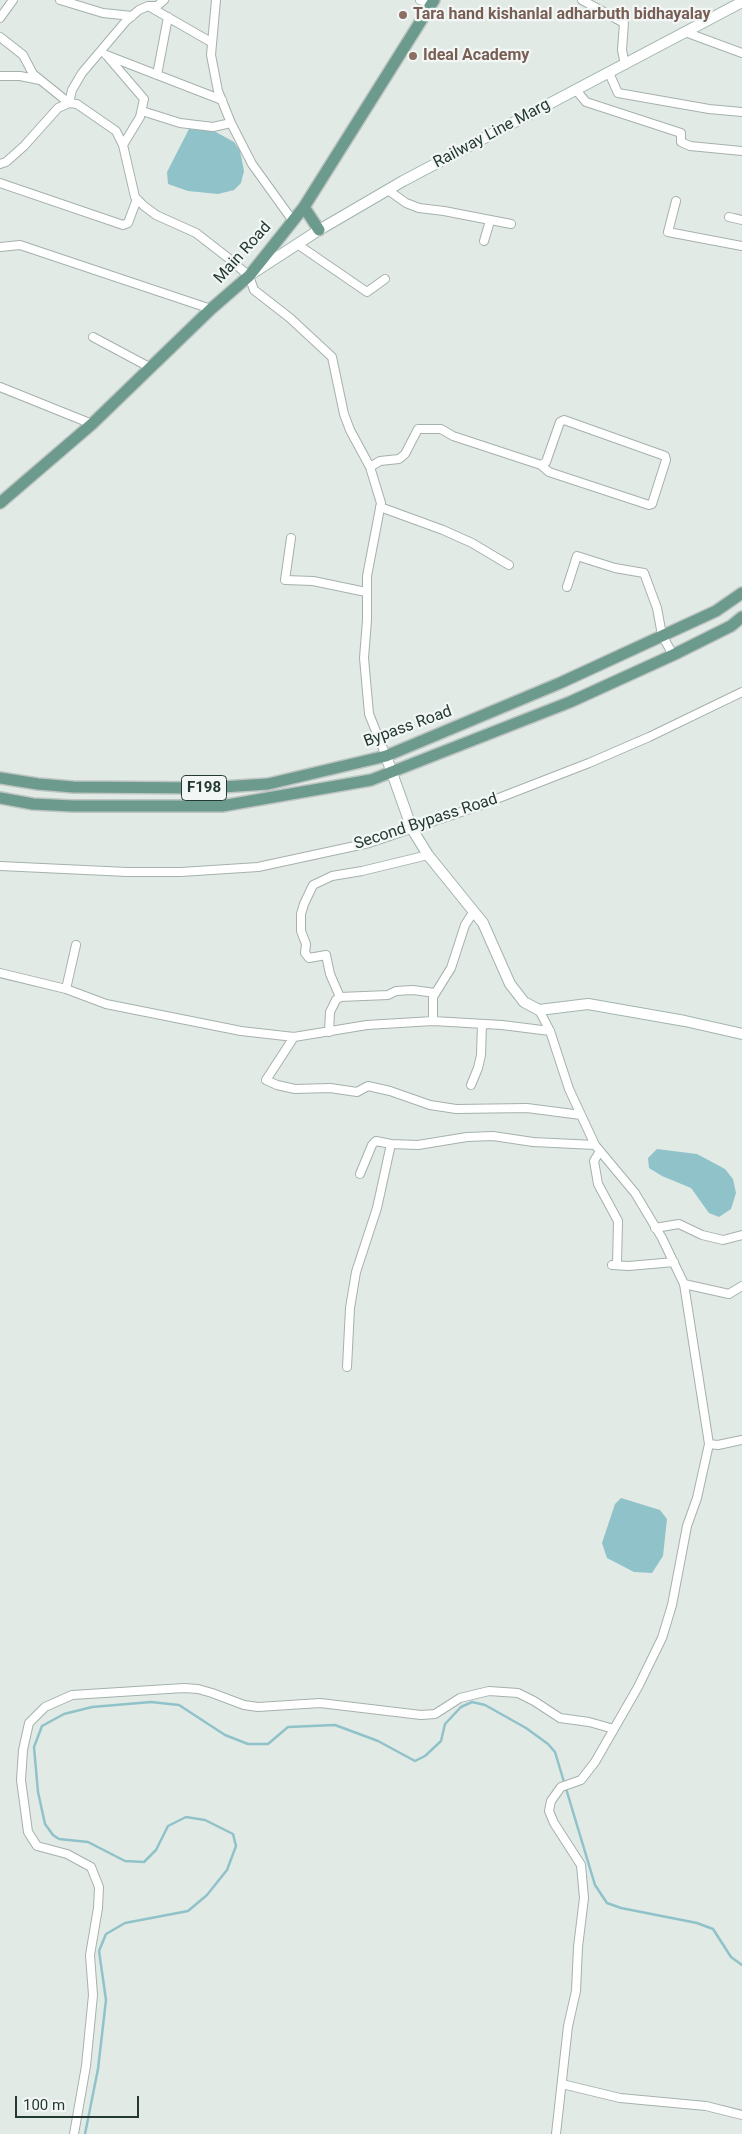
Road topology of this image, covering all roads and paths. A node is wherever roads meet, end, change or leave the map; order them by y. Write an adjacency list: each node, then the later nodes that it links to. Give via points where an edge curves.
1 (13, 0): 11 (street)
2 (60, 0): 10 (street, via 103,13)
3 (164, 0): 9 (street, via 157,6)
4 (216, 0): 15 (street)
5 (420, 0): 7 (street)
6 (582, 0): 18 (street, via 624,24 622,50)
7 (433, 2): 36 (main road, Main Road)
8 (742, 2): 13 (main road, Railway Line Marg)
9 (148, 6): 10 (street); 12 (street)
10 (132, 16): 16 (street)
11 (0, 18)
12 (168, 18): 15 (street); 20 (street)
13 (685, 32): 17 (street); 18 (main road, Railway Line Marg)
14 (0, 37): 22 (street, via 23,55)
15 (212, 42): 24 (street, via 214,76)
16 (104, 53): 20 (street); 25 (street, via 82,73); 26 (street, via 141,93 145,104)
17 (742, 53)
18 (625, 65): 19 (main road, Railway Line Marg)
19 (608, 73): 23 (main road, Railway Line Marg); 27 (street, via 618,93)
20 (157, 75): 24 (street)
21 (0, 76): 22 (street)
22 (40, 80): 25 (street)
23 (576, 90): 30 (street, via 586,102 681,133 681,142 690,146); 33 (main road, Railway Line Marg)
24 (222, 100): 28 (street)
25 (69, 103): 29 (street, via 77,104 116,131); 31 (street, via 58,108 24,146)
26 (142, 111): 28 (street, via 180,122 213,126); 29 (street)
27 (742, 112)
28 (231, 123): 39 (street, via 252,164)
29 (123, 145): 34 (street)
30 (742, 151)
31 (0, 164)
32 (0, 183): 34 (street, via 123,225 128,223)
33 (388, 190): 40 (street, via 419,208); 42 (main road, Railway Line Marg)
34 (137, 199): 47 (street, via 156,215 196,232)
35 (676, 201): 45 (street, via 668,232)
36 (304, 207): 39 (main road, Main Road); 42 (main road)
37 (729, 217): 38 (street)
38 (742, 220)
39 (293, 221): 47 (main road, Main Road)
40 (490, 221): 41 (street); 43 (street)
41 (511, 224)
42 (319, 230): 44 (main road, Railway Line Marg)
43 (484, 241)
44 (297, 244): 47 (main road, Railway Line Marg); 48 (street, via 367,292)
45 (742, 246)
46 (0, 247): 49 (street, via 20,245)
47 (249, 276): 49 (main road, Main Road); 55 (street, via 254,290 332,357 347,422)
48 (385, 279)
49 (211, 309): 51 (main road, Main Road)
50 (93, 337): 51 (street)
51 (151, 368): 53 (main road, Main Road)
52 (0, 387): 53 (street)
53 (92, 424): 56 (main road, Main Road)
54 (541, 465): 54 (street, via 549,472 649,505 666,460 665,456 564,420 560,422 546,462); 55 (street, via 453,436 441,429 418,429 399,459 380,461)
55 (370, 467): 57 (street)
56 (0, 503)
57 (380, 507): 59 (street, via 472,543); 61 (street)
58 (291, 538): 61 (street, via 285,580)
59 (509, 565)
60 (567, 587): 64 (street, via 577,556 644,573 657,608)
61 (366, 592): 67 (street, via 364,658 369,714)
62 (742, 593): 64 (main road, Bypass Road / F198, via 716,611)
63 (742, 617): 65 (main road, F198, via 731,626)
64 (662, 636): 65 (street); 67 (main road, Bypass Road / F198)
65 (673, 655): 68 (main road, F198, via 562,706)
66 (742, 692): 73 (street, Second Bypass Road, via 589,763)
67 (386, 756): 68 (main road); 70 (main road, Bypass Road / F198, via 268,784)
68 (390, 773): 72 (main road, F198, via 370,780 222,806); 73 (main road)
69 (0, 778): 70 (main road, Bypass Road / F198, via 38,784)
70 (120, 788): 72 (main road)
71 (0, 798): 72 (main road, F198, via 33,804)
72 (120, 807)
73 (412, 829): 74 (main road); 75 (street, Second Bypass Road, via 369,844 258,867 127,872)
74 (428, 855): 76 (main road); 81 (street, via 332,876 314,885 301,914 305,954 309,958 326,954)
75 (0, 866)
76 (474, 911): 80 (street, via 465,926 451,968); 82 (main road, via 495,947 510,984 524,1002)
77 (76, 945): 79 (street)
78 (0, 973): 79 (street)
79 (66, 989): 88 (street, via 106,1004 241,1031)
80 (435, 993): 81 (street, via 413,990 388,995); 83 (street)
81 (340, 997): 86 (street, via 330,1012)
82 (539, 1010): 85 (street); 87 (main road, via 588,1004)
83 (433, 1021): 84 (street); 86 (street)
84 (482, 1024): 85 (street); 89 (street, via 481,1054)
85 (550, 1031): 90 (street)
86 (329, 1032): 88 (street)
87 (742, 1034)
88 (294, 1037): 90 (street, via 266,1080 295,1089 330,1088 357,1092 368,1086 430,1105 456,1109 527,1108)
89 (470, 1085)
90 (581, 1115): 92 (street)
91 (391, 1144): 92 (street, via 418,1145 493,1136); 93 (street, via 376,1141); 99 (street, via 377,1208 356,1272 350,1308)
92 (598, 1148): 94 (street, via 635,1193); 96 (street, via 594,1161 598,1184 618,1222 615,1265)
93 (360, 1174)
94 (655, 1228): 95 (street, via 679,1224 723,1240); 96 (street)
95 (742, 1235)
96 (674, 1262): 97 (street)
97 (684, 1284): 98 (street, via 729,1294); 101 (street)
98 (742, 1286)
99 (347, 1367)
100 (742, 1440): 101 (street)
101 (709, 1444): 102 (street, via 662,1638)
102 (614, 1729): 103 (street, via 581,1780 562,1787 551,1801 554,1823 581,1865 584,1898 576,1992 568,2026); 105 (street, via 560,1718 518,1694 489,1691 460,1698 435,1714 421,1715 320,1703 244,1706 212,1693 184,1688 72,1695 45,1707 29,1723 23,1750 21,1780 28,1832 37,1846 68,1854 91,1867 99,1887 90,1955 92,2004 86,2066)
103 (562, 2084): 104 (street, via 620,2098 706,2106); 106 (street)
104 (742, 2115)
105 (74, 2134)
106 (556, 2134)

